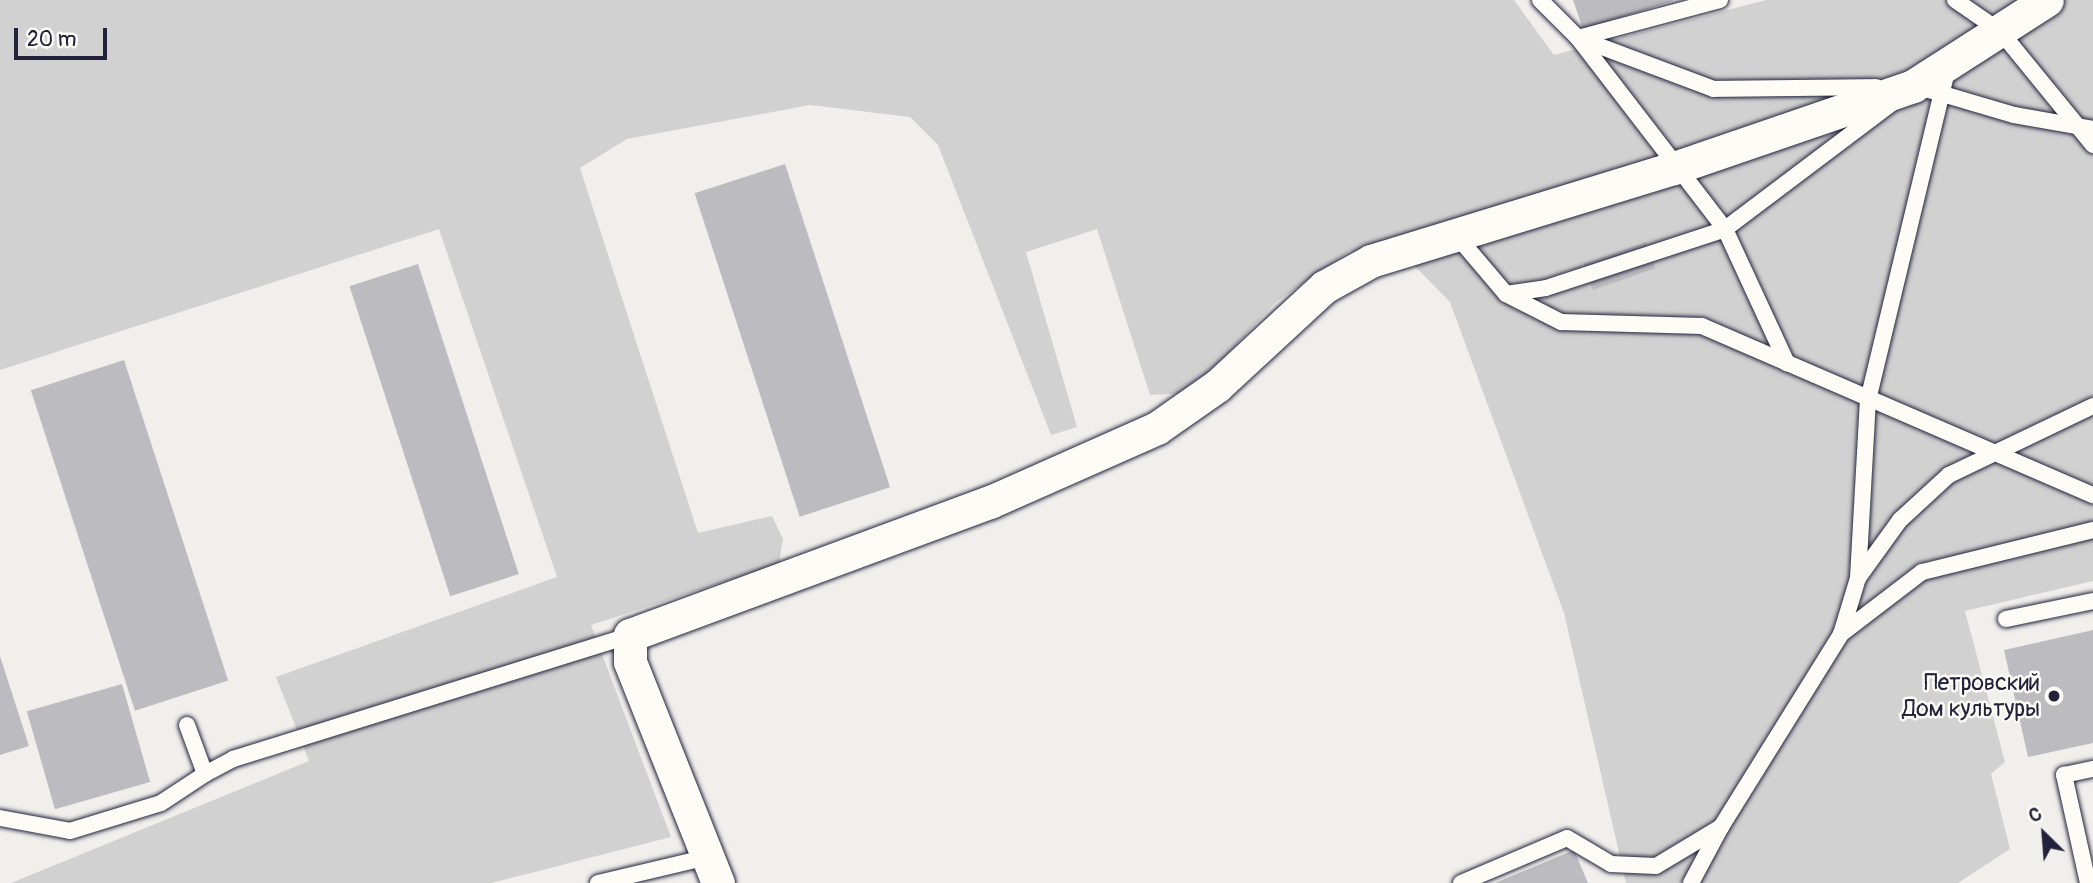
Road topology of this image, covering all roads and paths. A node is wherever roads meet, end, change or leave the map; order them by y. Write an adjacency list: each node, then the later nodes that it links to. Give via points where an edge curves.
1 (1539, 0): 6 (lane)
2 (1720, 0): 6 (lane)
3 (1955, 0): 5 (lane)
4 (2047, 0): 5 (street)
5 (2000, 32): 7 (street); 8 (lane)
6 (1578, 38): 7 (lane, via 1714,89); 11 (lane)
7 (1935, 79): 8 (lane, via 2014,115); 11 (street); 12 (lane); 16 (lane)
8 (2073, 125): 9 (lane); 10 (lane)
9 (2093, 129)
10 (2093, 145)
11 (1674, 169): 12 (lane); 13 (street)
12 (1725, 229): 14 (lane, via 1546,288); 15 (lane)
13 (1456, 235): 14 (lane); 25 (street, via 1371,261 1324,286 1217,386 1157,429 990,502)
14 (1506, 294): 15 (lane, via 1561,322 1702,326)
15 (1787, 363): 16 (lane)
16 (1868, 400): 18 (lane); 21 (lane)
17 (2093, 406): 18 (lane)
18 (1998, 457): 19 (lane); 21 (lane, via 1949,475 1900,520)
19 (2093, 495)
20 (2093, 530): 24 (lane, via 1922,572)
21 (1858, 578): 24 (lane)
22 (2093, 601): 23 (lane)
23 (2006, 619)
24 (1841, 634): 30 (lane)
25 (630, 635): 28 (lane, via 233,759); 31 (street, via 630,662)
26 (187, 725): 28 (lane)
27 (2093, 769): 35 (lane, via 2064,775)
28 (205, 774): 29 (lane, via 161,803 70,831)
29 (0, 821)
30 (1721, 827): 33 (lane, via 1656,866 1611,864 1567,838); 34 (lane)
31 (713, 870): 32 (lane)
32 (598, 883)
33 (1461, 883)
34 (1691, 883)
35 (2088, 883)

